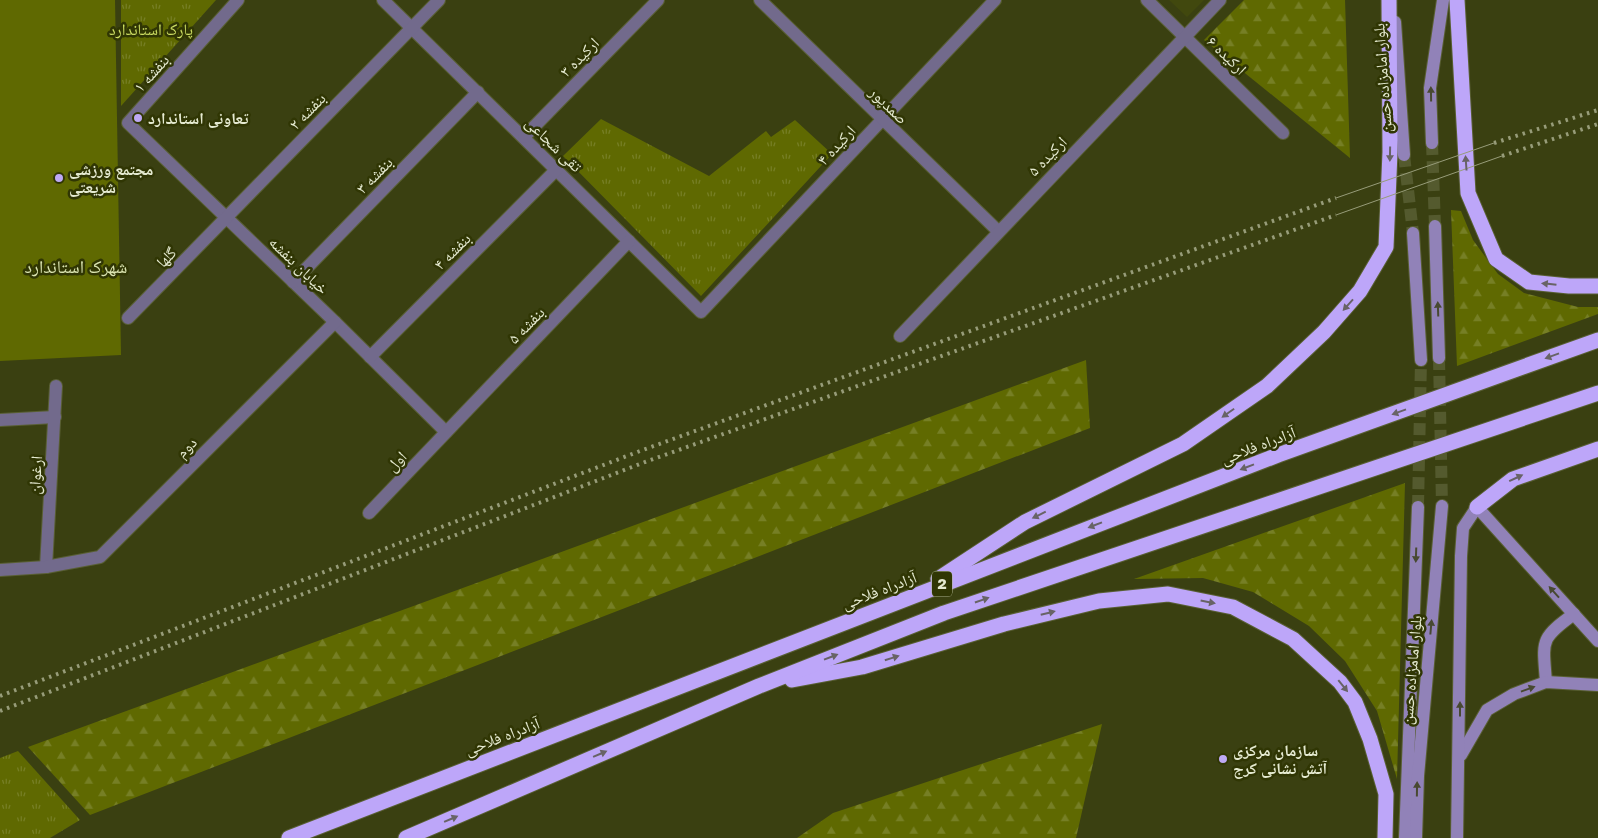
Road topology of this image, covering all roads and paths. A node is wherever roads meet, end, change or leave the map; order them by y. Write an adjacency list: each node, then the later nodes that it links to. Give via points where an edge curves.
1 (238, 0): 16 (street, بنفشه ۱)
2 (383, 0): 12 (street, تقی شجاعی)
3 (439, 0): 12 (street, بنفشه ۲)
4 (658, 0): 18 (street, ارکیده ۳)
5 (760, 0): 15 (street, صمدپور)
6 (995, 0): 15 (street, ارکیده ۴)
7 (1147, 0): 13 (street, ارکیده ۶)
8 (1220, 0): 13 (street, ارکیده ۵)
9 (1391, 0): 20 (main road, بلوار امامزاده حسن); 49 (highway, one-way to 49, via 1386,247 1360,291 1324,332 1267,386 1183,444 1025,522)
10 (1442, 0): 19 (main road, one-way to 10, via 1430,88)
11 (1457, 0): 28 (highway, one-way to 11, via 1529,282 1496,259 1468,193)
12 (411, 27): 14 (street, تقی شجاعی); 22 (street, بنفشه ۲)
13 (1184, 36): 17 (street, ارکیده ۶); 24 (street, ارکیده ۵)
14 (478, 92): 18 (street, تقی شجاعی); 27 (street, بنفشه ۳)
15 (882, 120): 24 (street, صمدپور); 29 (street, ارکیده ۴)
16 (128, 123): 22 (street, خیابان بنفشه)
17 (1283, 133)
18 (524, 137): 21 (street, تقی شجاعی)
19 (1432, 143)
20 (1404, 155)
21 (557, 169): 26 (street, تقی شجاعی); 34 (street, بنفشه ۴)
22 (227, 218): 27 (street, خیابان بنفشه); 30 (street, گلها)
23 (1435, 226): 35 (main road, one-way to 23)
24 (998, 231): 32 (street, ارکیده ۵)
25 (1413, 232): 36 (main road)
26 (630, 241): 29 (street, تقی شجاعی); 41 (street, بنفشه ۵)
27 (293, 282): 31 (street, خیابان بنفشه)
28 (1598, 286)
29 (701, 312)
30 (128, 318)
31 (335, 322): 34 (street, خیابان بنفشه); 47 (street, دوم, via 100,556)
32 (900, 336)
33 (1598, 340): 49 (highway, آزادراه فلاحی / 2, one-way to 49, via 1278,455)
34 (370, 357): 41 (street, خیابان بنفشه)
35 (1439, 358)
36 (1421, 360)
37 (56, 386): 39 (street, ارغوان)
38 (1598, 394): 54 (highway, 2, one-way to 38, via 944,613)
39 (55, 418): 40 (street); 47 (street, ارغوان)
40 (0, 420)
41 (446, 432): 46 (street, اول)
42 (1598, 449): 45 (highway, one-way to 42, via 1513,479)
43 (1418, 506): 59 (main road, بلوار امامزاده حسن, one-way to 59)
44 (1442, 506): 60 (main road, بلوار امامزاده حسن, one-way to 44, via 1418,776)
45 (1477, 507): 50 (main road, one-way to 45); 55 (main road, one-way to 45, via 1461,556 1463,528)
46 (370, 512)
47 (46, 567): 48 (street, دوم)
48 (0, 570)
49 (912, 596): 56 (highway, آزادراه فلاحی / 2)
50 (1574, 614): 51 (main road); 52 (main road, via 1554,628 1543,645)
51 (1598, 641)
52 (1546, 682): 53 (main road); 55 (main road, one-way to 52, via 1487,710 1514,694)
53 (1598, 685)
54 (759, 686): 57 (highway, 2, one-way to 54); 58 (highway, one-way to 58, via 862,667 1004,624 1099,601 1168,594 1233,607 1293,638 1340,682 1355,702 1386,794)
55 (1460, 758): 61 (main road)
56 (289, 838)
57 (406, 838)
58 (1385, 838)
59 (1404, 838)
60 (1416, 838)
61 (1457, 838)

